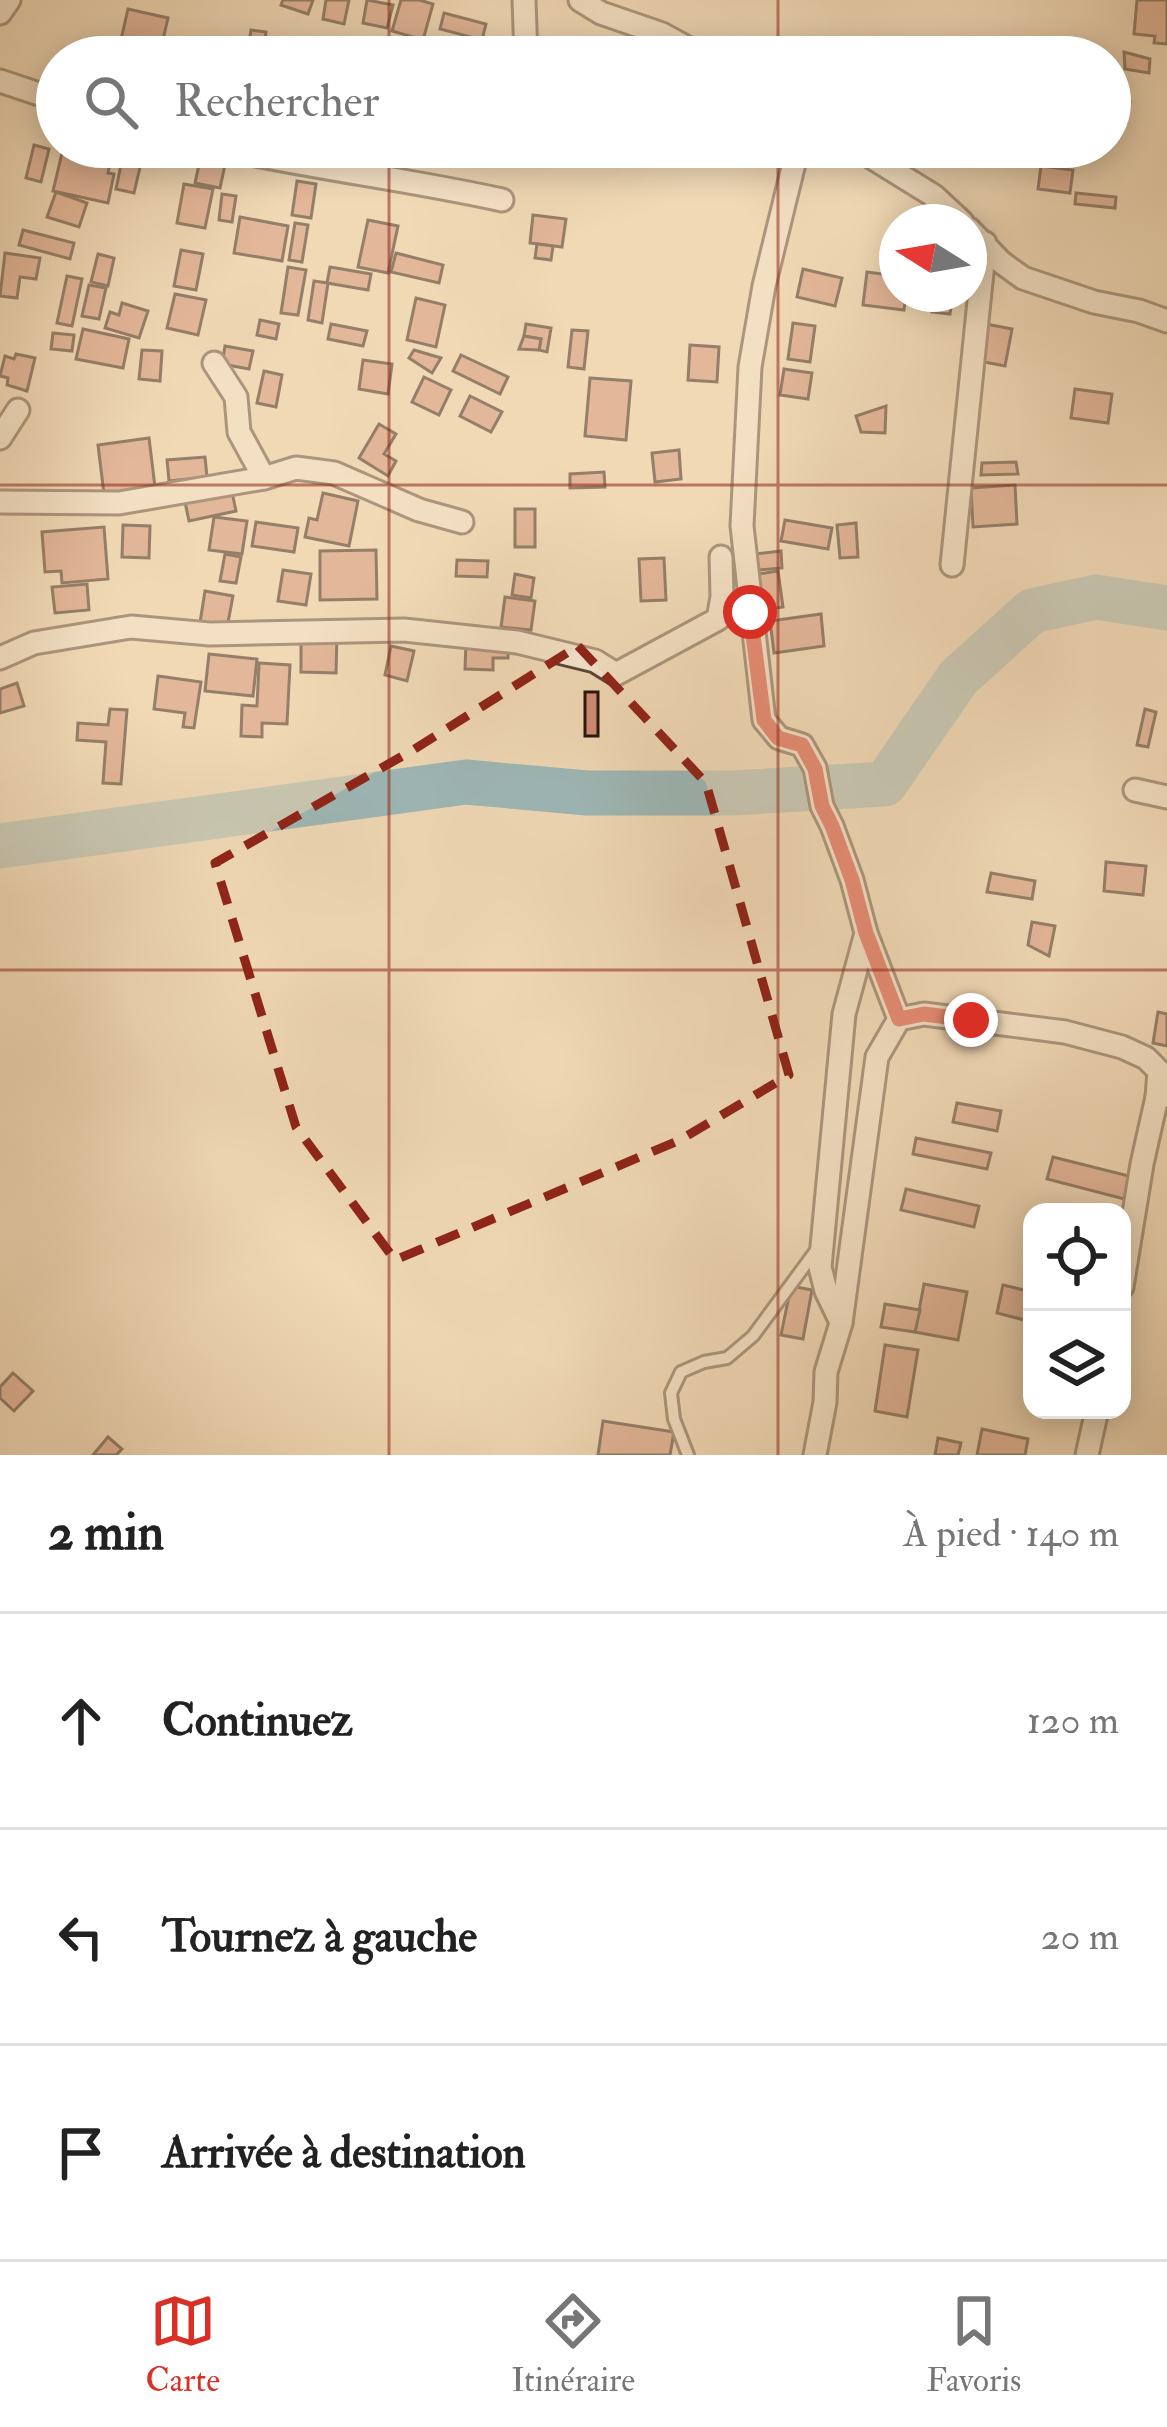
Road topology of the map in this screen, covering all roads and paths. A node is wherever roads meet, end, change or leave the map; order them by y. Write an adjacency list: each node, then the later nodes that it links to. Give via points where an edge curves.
1 (9, 0): 4 (street)
2 (524, 0): 5 (street)
3 (580, 0): 6 (street)
4 (0, 13)
5 (525, 36)
6 (666, 36)
7 (0, 81): 8 (street)
8 (36, 93)
9 (329, 168): 12 (street)
10 (793, 168): 28 (street, via 750,367 742,526 764,720 778,738 802,745 815,769)
11 (889, 168): 13 (street)
12 (502, 200)
13 (943, 204)
14 (987, 247): 16 (street, via 1023,278)
15 (971, 312): 24 (street)
16 (1167, 321)
17 (214, 363): 20 (street, via 236,397 239,432)
18 (17, 410): 19 (street)
19 (0, 438)
20 (264, 478): 21 (street, via 119,503); 22 (street, via 296,468 334,473)
21 (0, 502)
22 (462, 522)
23 (721, 557): 25 (street, via 718,619 616,674 518,642 404,630 210,634 131,627 34,643)
24 (952, 565)
25 (0, 658)
26 (1136, 790): 27 (street)
27 (1167, 797)
28 (866, 933): 29 (street); 32 (street, via 844,1014)
29 (899, 1019): 30 (street, via 924,1014 1122,1047 1159,1071); 33 (street, via 877,1057)
30 (1162, 1096): 31 (street)
31 (1131, 1232)
32 (823, 1240): 33 (street, via 820,1267); 35 (lane, via 752,1336 727,1358 681,1372 671,1393)
33 (841, 1323): 36 (street)
34 (1095, 1419): 37 (street)
35 (688, 1455)
36 (815, 1455)
37 (1087, 1455)

